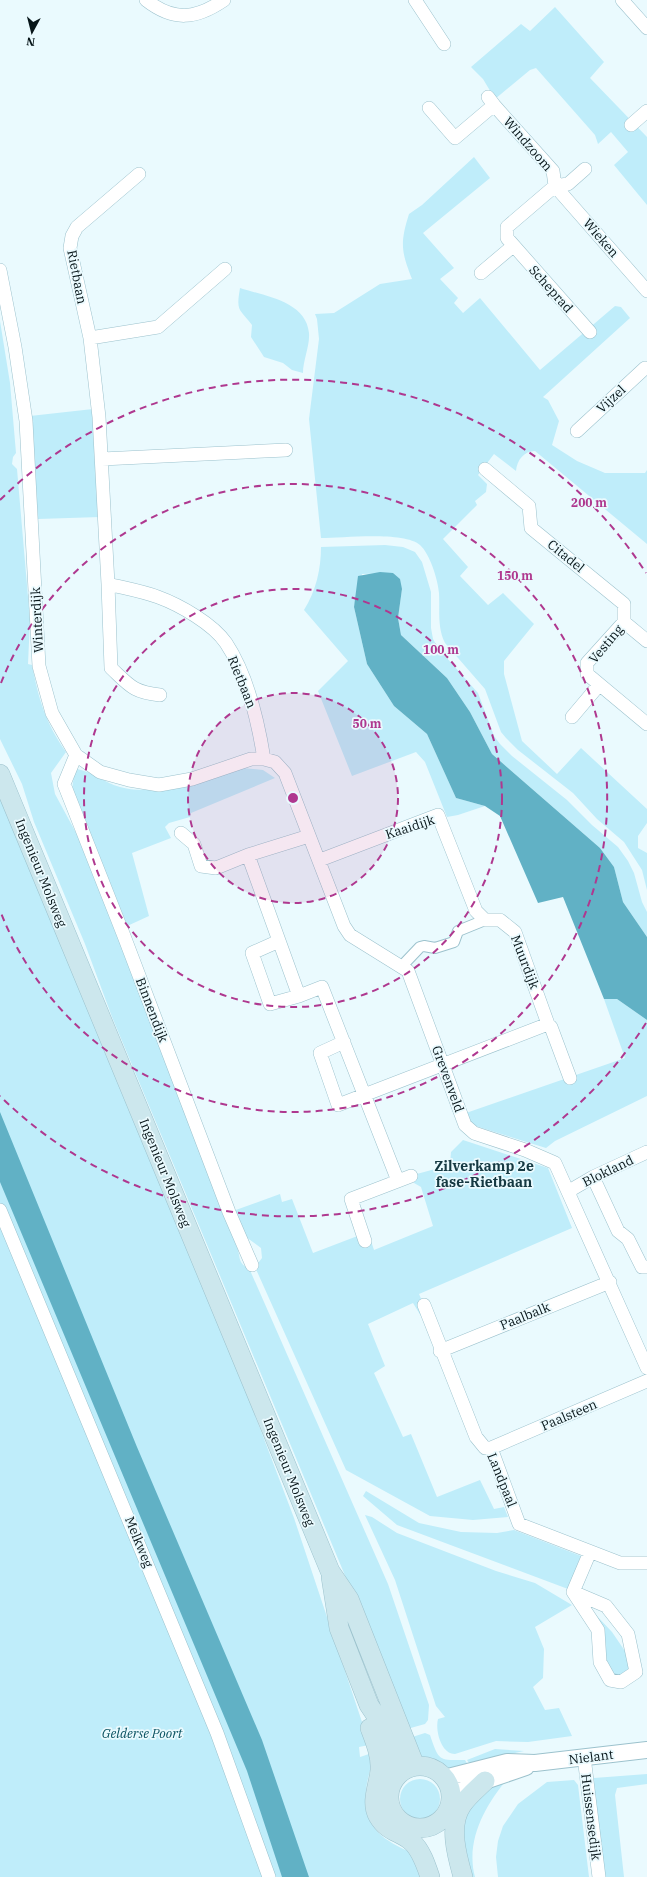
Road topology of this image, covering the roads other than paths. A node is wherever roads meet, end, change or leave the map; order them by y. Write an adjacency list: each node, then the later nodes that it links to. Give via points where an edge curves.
1 (146, 0): 2 (street, via 165,11 187,16 208,11)
2 (224, 0)
3 (415, 0): 6 (street)
4 (622, 0): 5 (street)
5 (647, 28)
6 (444, 44)
7 (429, 108): 12 (street, Windzoom, via 455,138 491,101 553,171)
8 (647, 111): 9 (street)
9 (631, 125)
10 (585, 169): 12 (street, Scheprad, via 568,184)
11 (139, 174): 19 (street, Rietbaan, via 77,227 72,236 70,248)
12 (555, 186): 13 (street, Scheprad, via 507,227 507,238); 17 (street, Wieken)
13 (513, 246): 16 (street); 18 (street, Scheprad)
14 (225, 269): 19 (street, via 158,327)
15 (0, 270): 32 (street, Winterdijk, via 26,421 39,666 52,713)
16 (481, 273)
17 (647, 291)
18 (590, 332)
19 (90, 338): 23 (street, Rietbaan, via 100,417)
20 (646, 366): 21 (street, Vijzel)
21 (577, 431)
22 (286, 450): 23 (street)
23 (102, 459): 25 (street, Rietbaan)
24 (485, 469): 26 (street, Citadel, via 529,506 531,528 624,604)
25 (108, 584): 29 (street, Rietbaan, via 111,668 133,689); 33 (street, Rietbaan, via 158,597 187,611 225,642 237,662)
26 (624, 622): 27 (street); 28 (street, Vesting, via 587,663 586,674)
27 (647, 640)
28 (600, 685): 30 (street, Vesting); 31 (street, Vesting)
29 (160, 695)
30 (572, 718)
31 (647, 724)
32 (76, 755): 33 (street, Winterdijk, via 100,772 159,785 192,779 250,759); 55 (street, Binnendijk, via 64,784 228,1212)
33 (269, 761): 36 (street, Grevenveld, via 285,774)
34 (0, 774): 65 (main road, Ingenieur Molsweg)
35 (181, 833): 37 (street, via 194,844 201,866 216,868)
36 (309, 836): 37 (street); 38 (street, Grevenveld)
37 (248, 855): 40 (street)
38 (320, 860): 39 (street, Kaaidijk, via 438,815 476,911); 41 (street, Grevenveld, via 344,926 350,935)
39 (485, 920): 41 (street, via 458,931 454,942 435,948 420,947); 43 (street, Muurdijk, via 500,920 515,932)
40 (279, 941): 42 (street); 42 (street, via 252,953 270,1004)
41 (402, 967): 45 (street, Grevenveld, via 408,971)
42 (299, 996): 44 (street, via 322,987)
43 (548, 1024): 45 (street); 46 (street, Muurdijk)
44 (344, 1042): 47 (street); 47 (street, via 320,1052 338,1105)
45 (442, 1065): 47 (street); 52 (street, Grevenveld, via 465,1125 474,1133 555,1163)
46 (570, 1078)
47 (365, 1095): 51 (street)
48 (647, 1152): 50 (street, Blokland)
49 (411, 1176): 51 (street)
50 (593, 1177): 52 (street, Blokland); 56 (street, via 618,1231 628,1239 642,1266)
51 (398, 1181): 54 (street, via 351,1199)
52 (569, 1190): 57 (street, Grevenveld)
53 (0, 1210): 76 (street, Melkweg, via 217,1733)
54 (365, 1242)
55 (252, 1265)
56 (647, 1267)
57 (610, 1282): 59 (street, Paalbalk); 60 (street, Grevenveld)
58 (424, 1305): 59 (street, Landpaal)
59 (440, 1351): 62 (street, Landpaal, via 476,1437 485,1448)
60 (647, 1368)
61 (647, 1381): 62 (street, Paalsteen)
62 (491, 1448): 63 (street, Landpaal, via 519,1524)
63 (590, 1552): 64 (street, Landpaal, via 620,1563); 66 (street)
64 (647, 1563)
65 (330, 1571): 67 (main road, Ingenieur Molsweg, via 339,1628); 71 (main road, Ingenieur Molsweg, via 349,1599)
66 (573, 1592): 66 (street, via 598,1630 600,1662 610,1680 621,1682 636,1672 628,1634 606,1606)
67 (369, 1705): 71 (main road, Ingenieur Molsweg); 77 (main road, via 369,1724 377,1748 380,1770 375,1793 377,1815 390,1830 412,1842 425,1861)
68 (647, 1750): 69 (street, Nielant)
69 (584, 1757): 70 (street, Nielant); 81 (street, Huissensedijk)
70 (535, 1763): 72 (street, Nielant); 73 (street, Nielant, via 507,1762)
71 (407, 1770): 73 (main road, via 431,1768); 75 (main road, via 392,1782 389,1802 392,1812 399,1820)
72 (485, 1780): 73 (street, Nielant); 80 (main road, via 461,1806 454,1829)
73 (447, 1786): 74 (main road, via 450,1804 446,1814)
74 (439, 1821): 75 (main road); 79 (main road)
75 (418, 1828): 78 (main road, via 428,1843)
76 (269, 1877)
77 (430, 1877)
78 (439, 1877)
79 (456, 1877)
80 (463, 1877)
81 (599, 1877)

